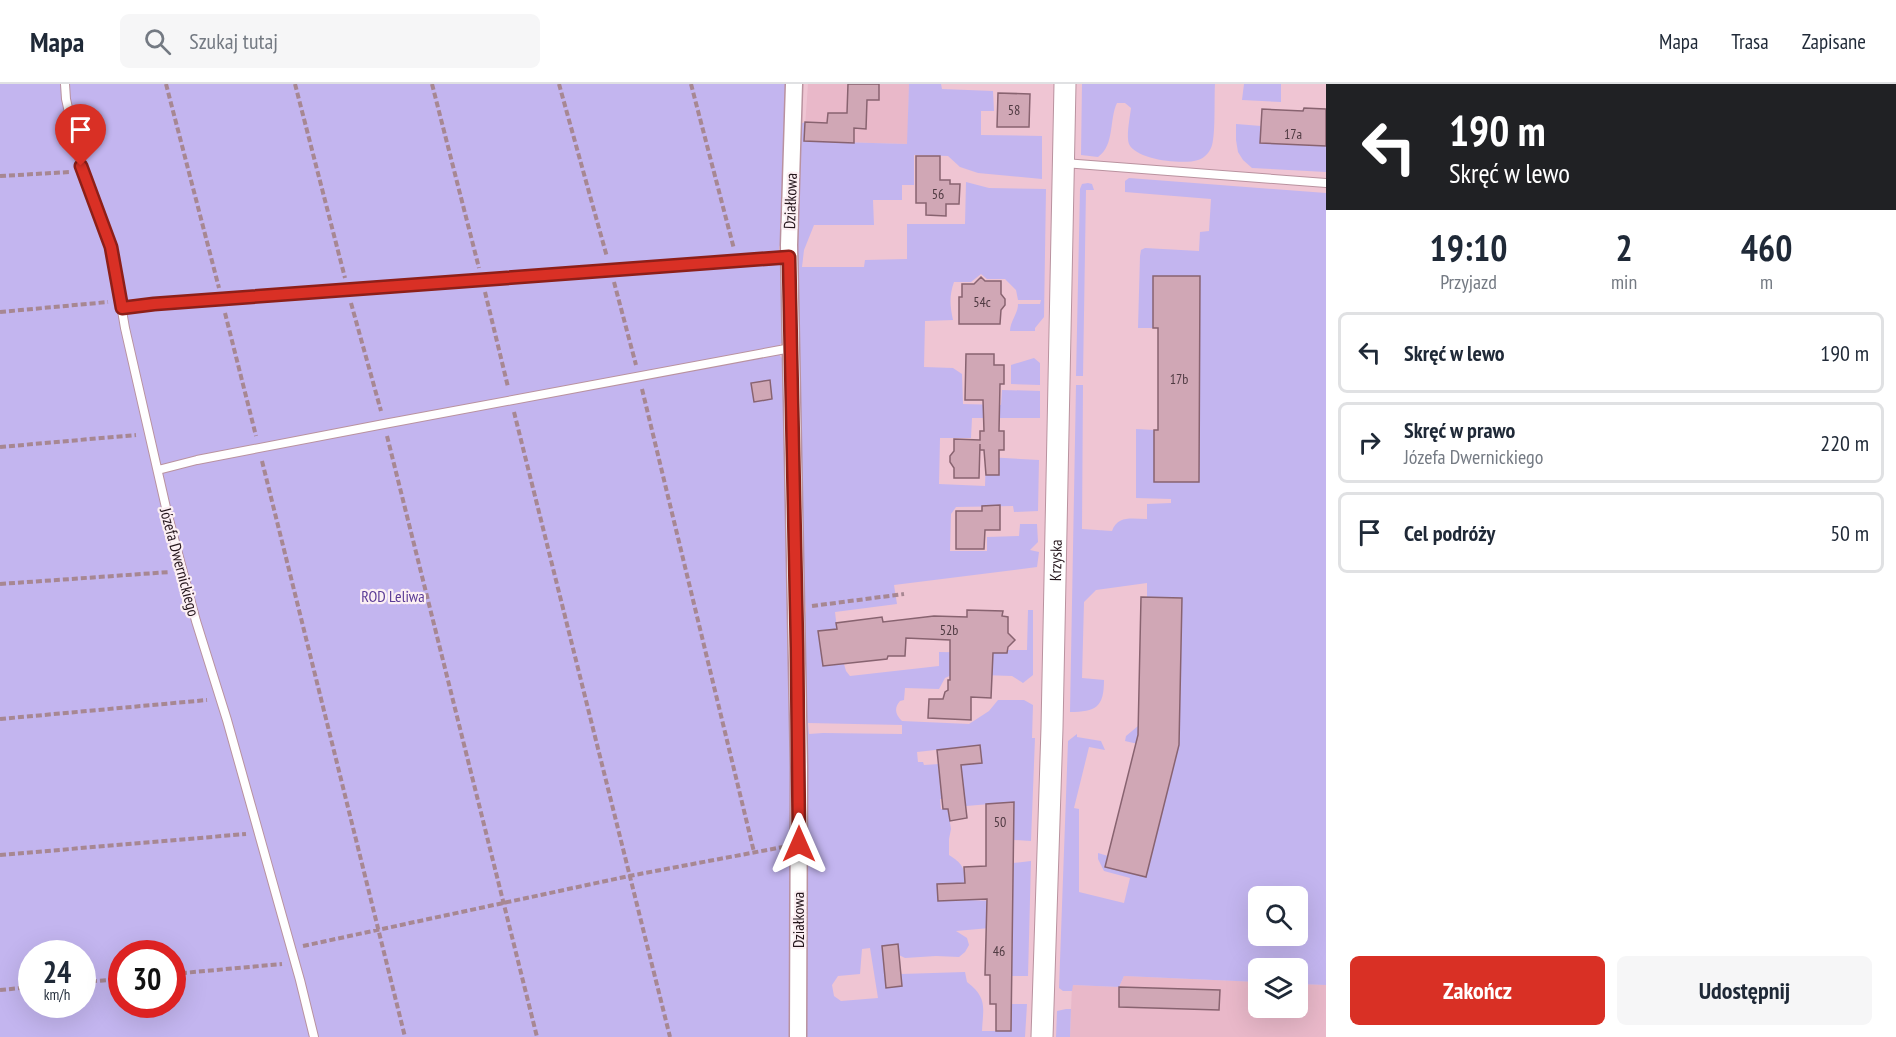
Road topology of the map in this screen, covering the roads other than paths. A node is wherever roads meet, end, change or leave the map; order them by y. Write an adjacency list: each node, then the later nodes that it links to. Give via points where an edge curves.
1 (65, 84): 7 (lane, Józefa Dwernickiego, via 81,166 111,247)
2 (794, 84): 6 (street, Działkowa)
3 (1065, 84): 4 (street, Krzyska)
4 (1064, 163): 5 (lane); 12 (street, Krzyska)
5 (1326, 183)
6 (789, 257): 7 (lane); 8 (street, Działkowa)
7 (121, 303): 9 (lane, Józefa Dwernickiego)
8 (791, 348): 9 (lane, via 197,460); 11 (street, Działkowa)
9 (158, 471): 10 (lane, Józefa Dwernickiego, via 196,621)
10 (314, 1037)
11 (798, 1037)
12 (1042, 1037)

